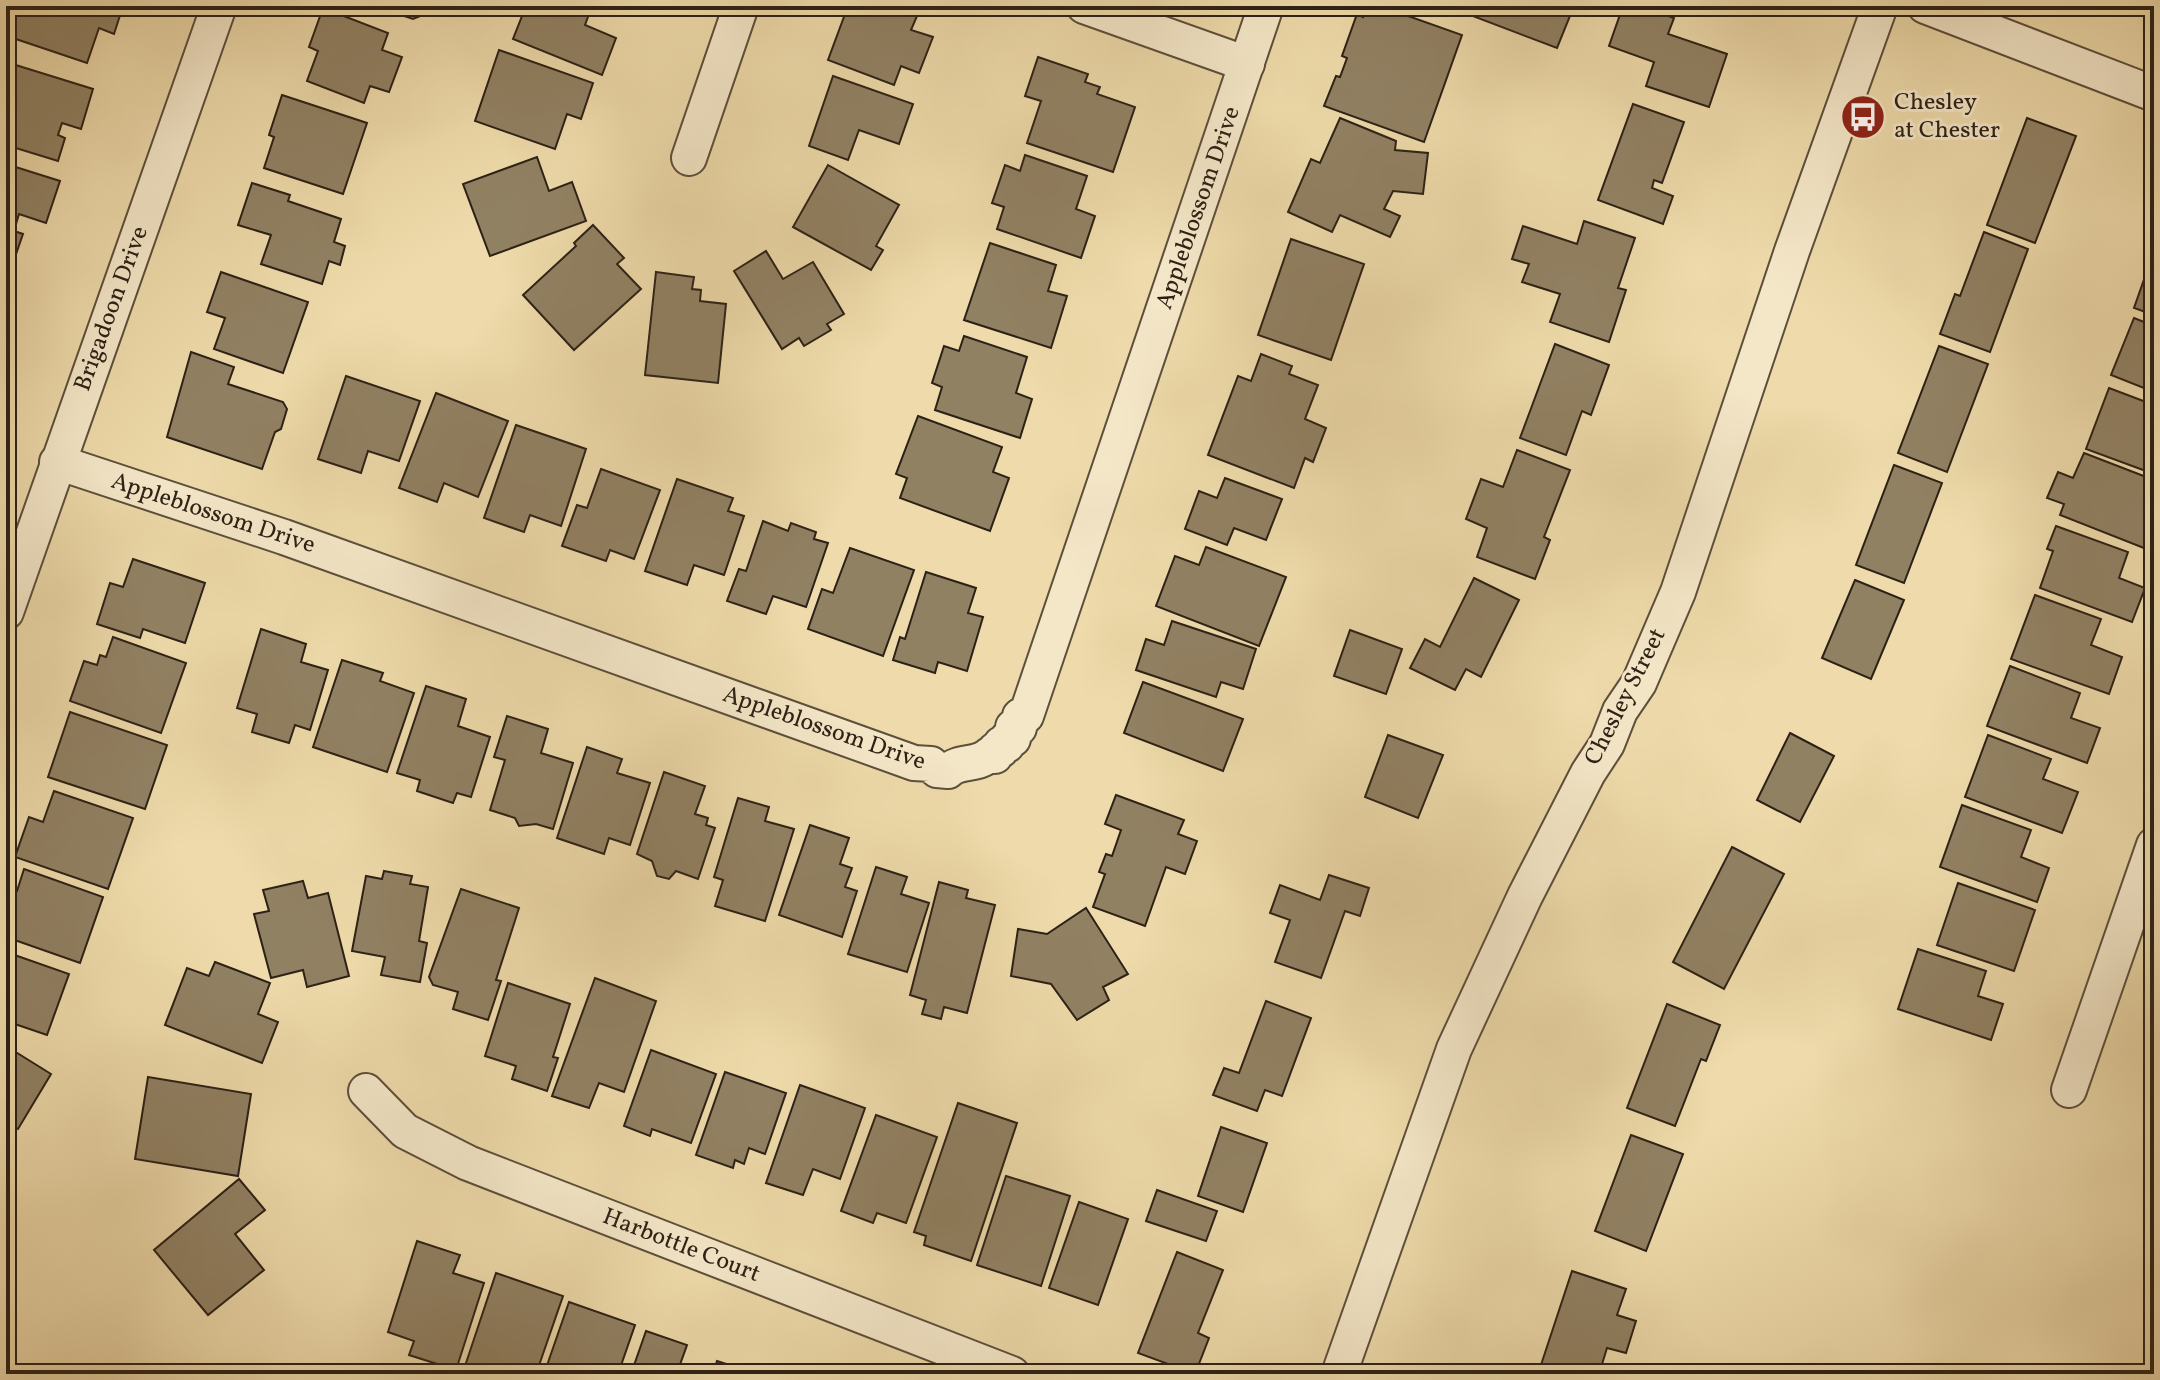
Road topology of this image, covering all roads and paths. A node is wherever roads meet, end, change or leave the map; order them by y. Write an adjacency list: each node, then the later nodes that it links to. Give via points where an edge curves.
1 (219, 6): 10 (street, Brigadoon Drive)
2 (741, 6): 9 (street)
3 (1084, 6): 7 (street)
4 (1266, 6): 7 (street, Appleblossom Drive)
5 (1880, 6): 16 (street, Chesley Street, via 1678,592 1639,683 1499,947 1454,1049)
6 (1925, 6): 8 (street)
7 (1247, 64): 10 (street, Appleblossom Drive, via 1026,716 1020,716 1019,728 1013,727 1013,739 983,761 954,765 948,771 914,763 284,537)
8 (2154, 94)
9 (689, 158)
10 (57, 462): 11 (street, Brigadoon Drive)
11 (6, 612)
12 (2154, 845): 13 (street)
13 (2069, 1090)
14 (366, 1091): 15 (street, Harbottle Court, via 405,1131 468,1163)
15 (1012, 1374)
16 (1339, 1374)

